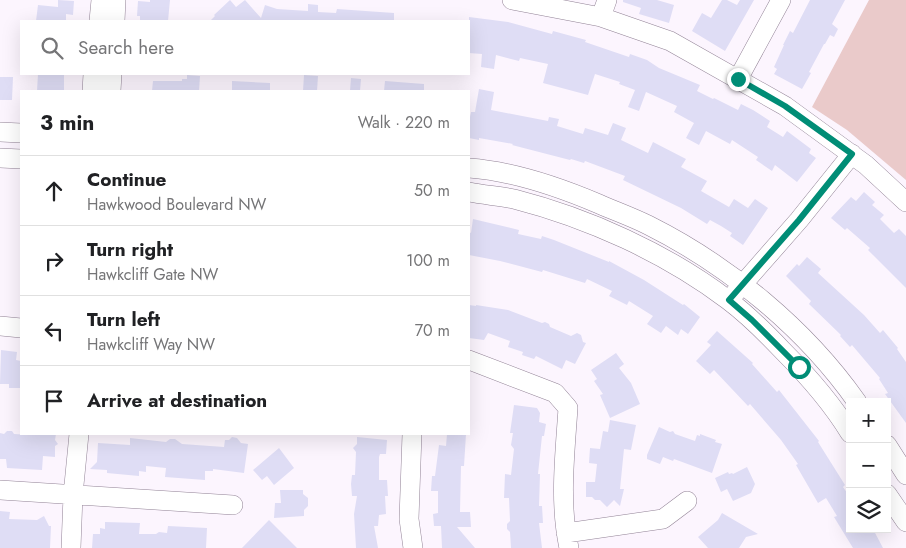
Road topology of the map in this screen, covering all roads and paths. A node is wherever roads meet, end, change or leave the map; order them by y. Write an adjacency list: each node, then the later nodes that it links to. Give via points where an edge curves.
1 (101, 0): 6 (street)
2 (116, 0): 7 (street)
3 (512, 0): 5 (street)
4 (781, 0): 10 (street)
5 (604, 9): 10 (street)
6 (98, 20)
7 (115, 20)
8 (94, 75): 11 (street)
9 (112, 75): 12 (street)
10 (738, 79): 15 (street, via 785,106)
11 (92, 90)
12 (111, 90)
13 (0, 132): 14 (street)
14 (20, 133)
15 (852, 154): 20 (street); 21 (street)
16 (0, 158): 17 (street)
17 (20, 159)
18 (470, 168): 21 (street, via 520,177 575,194 648,225)
19 (470, 192): 22 (street, via 512,199 569,216 629,240)
20 (906, 202)
21 (743, 284): 22 (street); 26 (street, via 816,352)
22 (729, 300): 27 (street, via 799,367)
23 (0, 326): 24 (street)
24 (20, 328)
25 (470, 360): 38 (street, via 555,393 568,408 564,474)
26 (854, 398)
27 (846, 427)
28 (78, 435): 33 (street)
29 (412, 435): 40 (street, via 409,519)
30 (891, 452): 31 (street)
31 (906, 475)
32 (0, 490): 33 (street)
33 (73, 495): 36 (street); 39 (street)
34 (891, 500): 37 (street)
35 (687, 501): 38 (street, via 663,519)
36 (232, 505)
37 (906, 522)
38 (568, 540)
39 (71, 548)
40 (414, 548)

